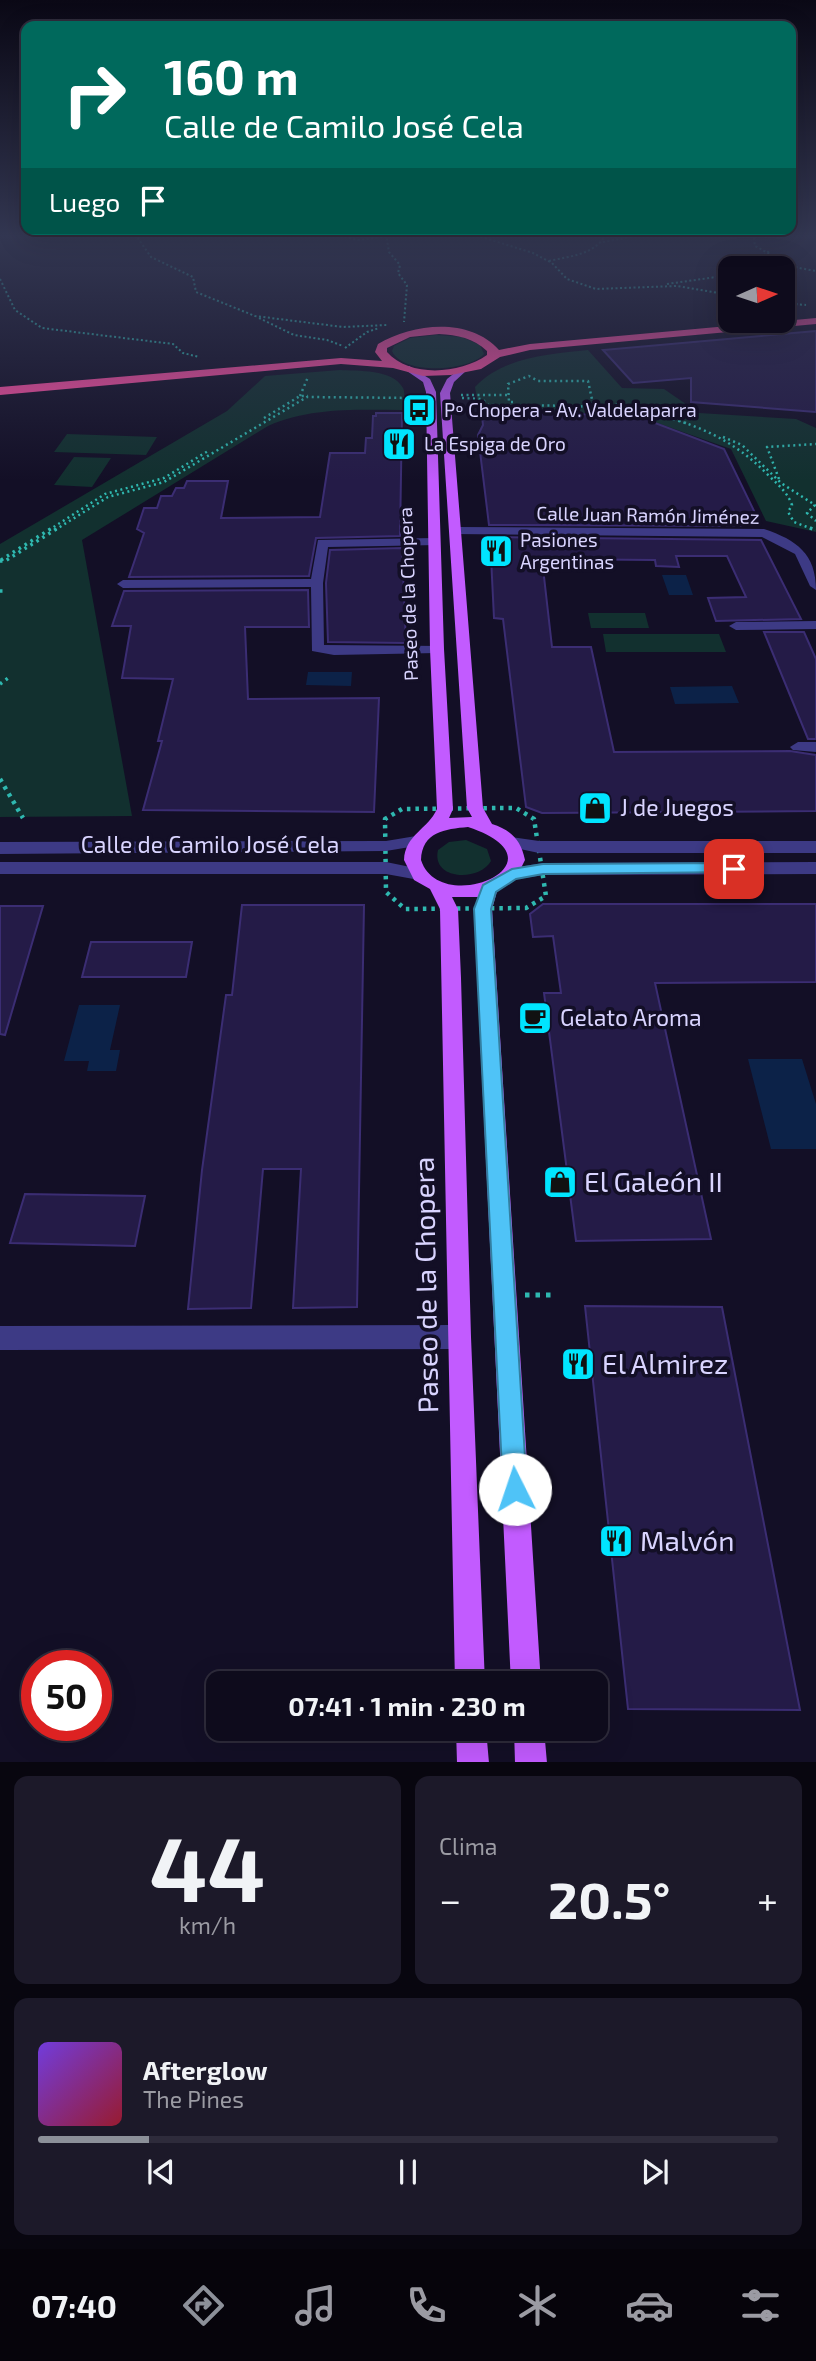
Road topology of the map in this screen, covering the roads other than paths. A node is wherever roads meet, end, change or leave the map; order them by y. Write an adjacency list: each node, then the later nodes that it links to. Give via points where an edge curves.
1 (813, 316): 2 (highway)
2 (795, 318)
3 (816, 321): 9 (highway, via 539,346)
4 (718, 324): 7 (highway)
5 (477, 338): 6 (highway); 8 (highway, via 448,332 415,333); 9 (highway, via 493,350)
6 (497, 339)
7 (511, 340)
8 (382, 346): 10 (highway, via 384,359); 13 (highway, via 355,354)
9 (492, 356): 12 (highway)
10 (394, 365): 11 (highway); 14 (highway, via 338,362)
11 (409, 369): 12 (highway); 15 (main road, via 427,381)
12 (462, 370): 15 (main road)
13 (0, 384)
14 (0, 391)
15 (438, 397): 16 (main road); 17 (main road, Paseo de la Chopera)
16 (455, 531): 20 (street, Calle Juan Ramón Jiménez, via 764,533 800,552); 26 (main road, via 475,808)
17 (435, 542): 18 (street, via 322,543); 23 (main road, Paseo de la Chopera)
18 (317, 583): 19 (street); 23 (street, via 317,648)
19 (123, 584)
20 (816, 586)
21 (816, 625): 22 (street)
22 (736, 626)
23 (437, 649): 27 (main road, Paseo de la Chopera, via 445,809)
24 (798, 747): 25 (street)
25 (816, 747)
26 (484, 825): 27 (main road); 29 (main road)
27 (438, 826): 28 (main road)
28 (416, 841): 30 (street, Calle de Camilo José Cela, via 386,846); 35 (main road, via 412,863)
29 (511, 842): 31 (street, via 539,847); 34 (main road, via 517,852)
30 (0, 848)
31 (816, 848)
32 (0, 868): 35 (street, Calle de Camilo José Cela, via 386,868)
33 (816, 868): 34 (street, via 543,869)
34 (512, 874): 36 (main road)
35 (428, 881): 36 (main road, via 464,892); 37 (main road, Paseo de la Chopera, via 449,909)
36 (489, 889): 40 (main road, via 483,909)
37 (459, 1337): 38 (street); 39 (main road, Paseo de la Chopera)
38 (0, 1338)
39 (470, 1671)
40 (525, 1671)
41 (471, 1741): 43 (main road)
42 (530, 1741): 44 (main road)
43 (472, 1762)
44 (531, 1762)

